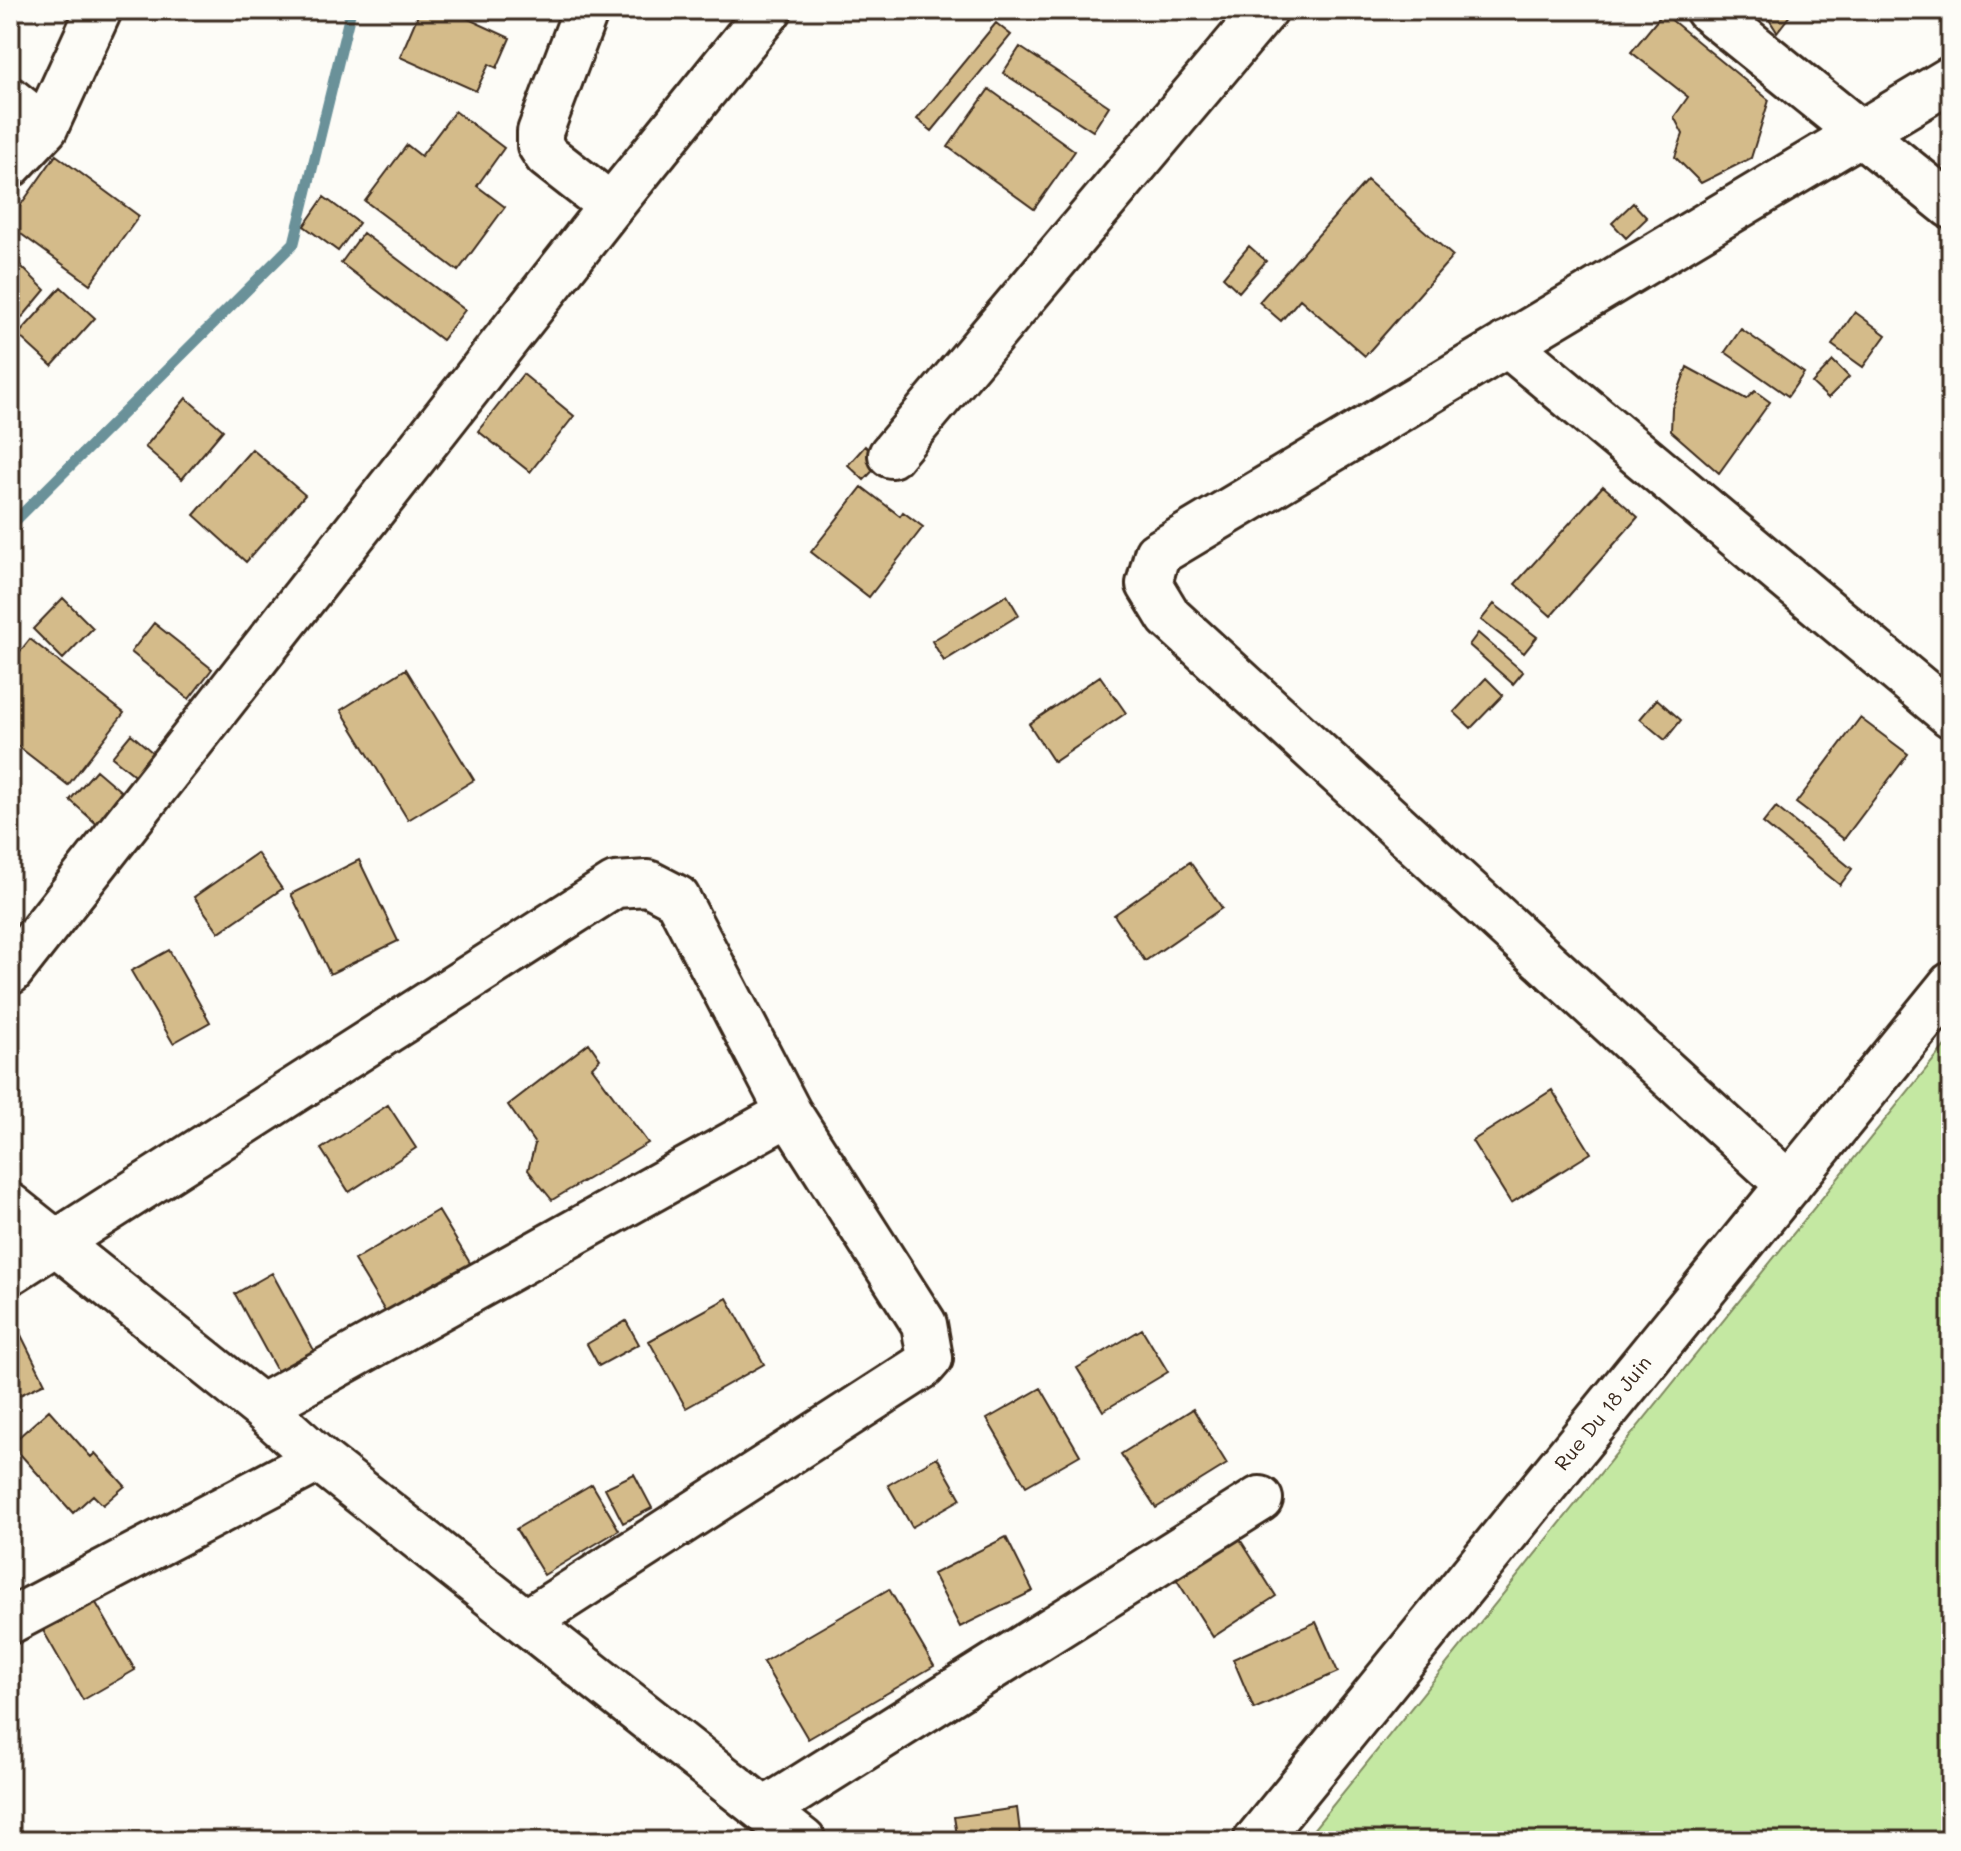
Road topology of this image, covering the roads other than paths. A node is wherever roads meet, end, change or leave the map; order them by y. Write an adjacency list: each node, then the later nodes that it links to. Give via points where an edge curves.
1 (99, 10): 8 (street)
2 (586, 10): 11 (street, via 540,132 540,145)
3 (769, 10): 11 (street)
4 (1265, 10): 14 (street)
5 (1708, 10): 9 (street)
6 (1951, 79): 9 (street)
7 (10, 100): 8 (street)
8 (45, 128): 10 (street)
9 (1860, 133): 12 (street); 13 (street)
10 (10, 165)
11 (611, 206): 16 (street)
12 (1951, 206)
13 (1507, 344): 15 (street); 19 (street, via 1157,554 1149,584 1169,617)
14 (891, 455)
15 (1951, 715)
16 (10, 972)
17 (1951, 985): 19 (street, Rue Du 18 Juin)
18 (789, 1113): 21 (street, via 677,898 648,883 615,885); 23 (street); 27 (street, via 924,1324 930,1358)
19 (1789, 1185): 30 (street, Rue Du 18 Juin)
20 (10, 1206): 21 (street)
21 (56, 1242): 22 (street); 23 (street)
22 (10, 1272)
23 (261, 1407): 24 (street)
24 (319, 1459): 26 (street); 27 (street)
25 (1260, 1499): 28 (street)
26 (10, 1621)
27 (526, 1622): 28 (street)
28 (765, 1810): 29 (street)
29 (803, 1841)
30 (1256, 1841)

